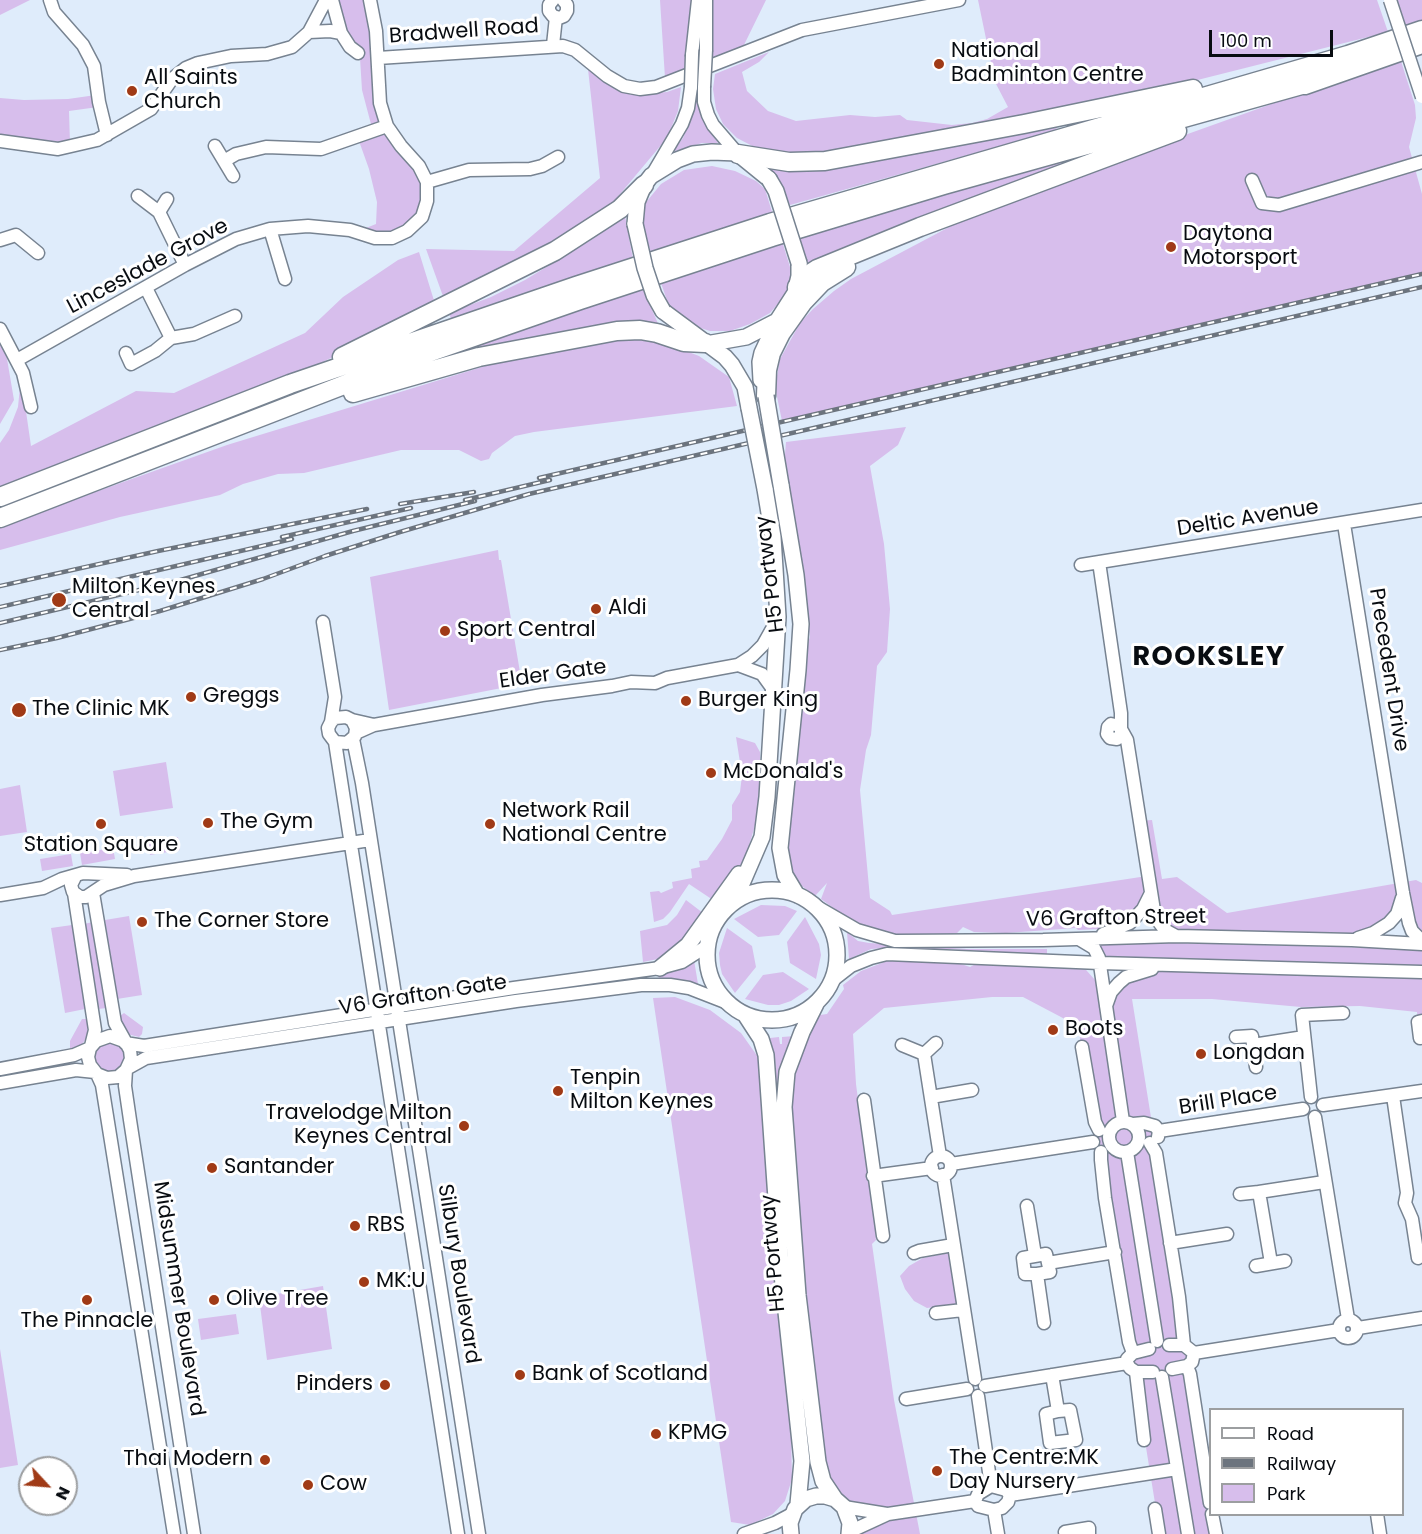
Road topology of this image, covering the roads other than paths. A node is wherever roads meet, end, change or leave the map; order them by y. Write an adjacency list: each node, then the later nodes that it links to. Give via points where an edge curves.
1 (50, 0): 23 (street, via 54,12 83,45 94,66)
2 (326, 0): 13 (street)
3 (332, 0): 14 (street)
4 (370, 0): 19 (street)
5 (553, 0): 11 (street, Bradwell Road, via 548,8)
6 (563, 0): 11 (street, Bradwell Road, via 567,11)
7 (698, 0): 31 (street, bridge, via 688,108)
8 (706, 0): 26 (street, bridge, via 704,102 708,115)
9 (956, 0): 16 (street, Bradwell Road, via 802,30 656,87 640,89 624,86 607,76 575,50)
10 (1390, 0): 21 (street, bridge)
11 (556, 17): 16 (street, Bradwell Road)
12 (1422, 30): 18 (highway)
13 (309, 32): 14 (street); 23 (street, via 292,47 280,51 231,56 186,68 172,79 151,109)
14 (341, 33): 17 (street)
15 (1422, 44): 20 (highway)
16 (553, 45): 19 (street, Bradwell Road)
17 (358, 53)
18 (1348, 55): 26 (highway, via 862,155 806,163); 52 (highway, via 770,223)
19 (378, 58): 22 (street, via 380,103)
20 (1316, 81): 36 (highway); 55 (highway, via 772,237 416,357)
21 (1422, 97)
22 (387, 126): 28 (street, via 321,148 266,147); 33 (street)
23 (107, 135): 24 (street, via 97,141 58,149)
24 (0, 141)
25 (215, 146): 28 (street)
26 (737, 154): 31 (main road, via 693,154); 43 (main road, bridge, via 769,179 776,191 799,263)
27 (558, 157): 33 (street, via 530,169 469,170)
28 (224, 161): 30 (street)
29 (1421, 164): 32 (street, via 1279,205 1262,203)
30 (232, 176)
31 (648, 180): 49 (main road, bridge, via 637,202 635,224 654,295 663,311); 52 (highway, via 620,209 555,251)
32 (1252, 180)
33 (427, 182): 38 (street, Linceslade Grove, via 422,216 407,231 392,238 327,227)
34 (138, 196): 37 (street)
35 (167, 199): 37 (street)
36 (980, 206): 43 (highway, via 817,269); 53 (highway, via 822,282 803,302 771,353)
37 (159, 212): 41 (street)
38 (270, 229): 41 (street, Linceslade Grove, via 236,239); 42 (street)
39 (0, 240): 40 (street, via 17,231)
40 (38, 253)
41 (185, 266): 44 (street, Linceslade Grove)
42 (285, 279)
43 (797, 286): 46 (main road, via 792,301)
44 (146, 288): 48 (street); 51 (street, Linceslade Grove)
45 (235, 316): 48 (street, via 194,334)
46 (777, 321): 49 (main road, via 746,337); 53 (main road, H5 Portway, via 760,362)
47 (0, 329): 51 (street)
48 (171, 338): 50 (street, via 131,364)
49 (705, 343): 55 (highway, via 684,342 640,330 534,346 440,368); 62 (main road, H5 Portway, bridge, via 725,357 745,387 773,537)
50 (126, 353)
51 (17, 360): 54 (street)
52 (290, 384): 56 (highway)
53 (766, 396): 82 (main road, H5 Portway, bridge, via 801,624 780,848 785,875)
54 (31, 407)
55 (200, 441): 58 (highway)
56 (0, 497)
57 (1422, 510): 59 (street, Deltic Avenue)
58 (0, 518)
59 (1344, 524): 60 (street, Deltic Avenue); 80 (street, Precedent Drive)
60 (1099, 562): 61 (street, Deltic Avenue); 79 (street, via 1121,713 1117,730 1127,740)
61 (1080, 565)
62 (778, 617): 64 (street, Elder Gate, via 763,645); 65 (main road, H5 Portway)
63 (323, 622): 66 (street)
64 (738, 665): 65 (street, via 762,674); 69 (street, Elder Gate, via 656,683 631,682 542,695)
65 (775, 692): 83 (main road, H5 Portway, via 762,837)
66 (335, 697): 67 (street); 68 (street)
67 (349, 718): 68 (street, via 340,716); 69 (street, Elder Gate); 70 (street)
68 (331, 722): 71 (street, via 329,734)
69 (374, 725): 70 (street, Elder Gate)
70 (354, 736): 71 (street, via 347,743); 72 (street)
71 (335, 742): 73 (street)
72 (370, 840): 73 (street); 98 (street)
73 (350, 843): 75 (street); 102 (street)
74 (80, 875): 75 (street); 76 (street); 77 (street, via 92,877); 78 (street, via 71,885)
75 (134, 876): 77 (street)
76 (43, 888): 78 (street); 81 (street)
77 (93, 892): 78 (street, via 83,898); 110 (street, via 115,1023)
78 (74, 893): 114 (street, via 94,1025)
79 (1151, 893): 85 (street, via 1155,917 1165,930); 86 (street, via 1130,923)
80 (1403, 893): 87 (street, via 1397,914 1389,923); 88 (street, Precedent Drive, via 1412,931)
81 (0, 895)
82 (809, 902): 83 (main road, via 784,891 758,891); 86 (street, V6 Grafton Street, via 857,930 895,941); 95 (main road, via 828,921 835,939 838,957)
83 (726, 905): 84 (main road)
84 (709, 925): 89 (main road); 93 (main road)
85 (1177, 936): 86 (street, V6 Grafton Street); 87 (street, V6 Grafton Street)
86 (1082, 939): 91 (street, via 1094,948)
87 (1352, 940): 88 (street, V6 Grafton Street)
88 (1422, 942)
89 (707, 946): 93 (street, V6 Grafton Gate, via 682,962); 101 (main road, via 710,975 717,991)
90 (1082, 962): 91 (street, V6 Grafton Street); 95 (street, V6 Grafton Street, via 887,954 851,966); 96 (street, via 1097,976)
91 (1100, 963): 92 (street, V6 Grafton Street); 96 (street)
92 (1171, 964): 94 (street, V6 Grafton Street); 99 (street, via 1126,977 1111,992)
93 (660, 968): 100 (street, V6 Grafton Gate)
94 (1422, 972)
95 (833, 980): 97 (main road)
96 (1103, 993): 99 (street)
97 (816, 1004): 101 (main road, via 793,1018 772,1021); 190 (main road, H5 Portway, via 787,1072 784,1107 798,1295 818,1462 823,1481)
98 (397, 1006): 100 (street, V6 Grafton Gate); 102 (street, V6 Grafton Gate); 105 (street, Silbury Boulevard)
99 (1105, 1007): 131 (street)
100 (428, 1008): 101 (street, V6 Grafton Gate, via 659,984 689,988); 105 (street, V6 Grafton Gate)
101 (733, 1008): 191 (main road, H5 Portway, via 761,1039 766,1055 781,1266 802,1461)
102 (376, 1010): 106 (street, Silbury Boulevard); 110 (street, V6 Grafton Gate, via 144,1046)
103 (1344, 1012): 108 (street, via 1301,1011)
104 (1419, 1018): 109 (street)
105 (399, 1019): 106 (street, V6 Grafton Gate); 144 (street, Silbury Boulevard)
106 (378, 1023): 119 (street, V6 Grafton Gate, via 146,1058); 146 (street, Silbury Boulevard)
107 (1236, 1037): 113 (street, via 1252,1036)
108 (1304, 1037): 113 (street); 126 (street)
109 (1420, 1038)
110 (125, 1042): 114 (street, via 110,1036); 119 (street, via 131,1055)
111 (936, 1043): 116 (street)
112 (902, 1045): 116 (street)
113 (1253, 1045): 117 (street)
114 (91, 1047): 118 (street, via 74,1055); 120 (street, via 89,1061)
115 (1082, 1047): 132 (street)
116 (924, 1054): 125 (street)
117 (1256, 1067)
118 (0, 1069)
119 (127, 1069): 120 (street, via 112,1078); 149 (street, Midsummer Boulevard, via 126,1095)
120 (96, 1073): 121 (street, via 76,1070); 152 (street, Midsummer Boulevard, via 102,1085)
121 (0, 1083)
122 (972, 1091): 125 (street)
123 (1422, 1091): 124 (street)
124 (1393, 1096): 128 (street); 158 (street, via 1407,1193 1405,1203 1412,1219)
125 (931, 1097): 138 (street)
126 (1311, 1097): 128 (street); 129 (street)
127 (864, 1100): 142 (street)
128 (1323, 1105): 130 (street, via 1321,1114)
129 (1303, 1109): 130 (street); 133 (street, Brill Place)
130 (1315, 1117): 143 (street)
131 (1123, 1124): 132 (street); 133 (street, via 1151,1124); 136 (street, via 1138,1136); 136 (street, via 1110,1139 1112,1144)
132 (1099, 1130): 134 (street)
133 (1159, 1131): 135 (street, via 1158,1138)
134 (1093, 1142): 137 (street); 139 (street)
135 (1150, 1143): 136 (street); 153 (street, via 1156,1153)
136 (1127, 1150): 137 (street); 173 (street)
137 (1101, 1152): 155 (street)
138 (940, 1156): 139 (street); 140 (street, via 934,1159)
139 (951, 1164): 141 (street)
140 (932, 1167): 141 (street, via 935,1173); 142 (street)
141 (943, 1175): 154 (street)
142 (873, 1176): 151 (street)
143 (1324, 1182): 145 (street); 169 (street)
144 (425, 1190): 146 (street); 164 (street, Silbury Boulevard)
145 (1259, 1192): 147 (street); 161 (street)
146 (404, 1194): 165 (street, Silbury Boulevard)
147 (1240, 1194)
148 (1027, 1206): 157 (street)
149 (147, 1233): 152 (street); 199 (street, Midsummer Boulevard)
150 (1227, 1234): 153 (street)
151 (883, 1236)
152 (126, 1237): 198 (street, Midsummer Boulevard)
153 (1170, 1243): 174 (street)
154 (953, 1245): 156 (street); 166 (street)
155 (1115, 1252): 160 (street); 175 (street)
156 (914, 1254)
157 (1035, 1255): 160 (street, via 1046,1254); 163 (street, via 1023,1258 1025,1274)
158 (1418, 1258)
159 (1285, 1261): 161 (street)
160 (1048, 1263): 163 (street, via 1050,1272)
161 (1271, 1263): 162 (street)
162 (1256, 1266)
163 (1037, 1274): 170 (street)
164 (442, 1301): 165 (street); 182 (street, Silbury Boulevard)
165 (422, 1304): 183 (street, Silbury Boulevard)
166 (963, 1310): 167 (street); 179 (street)
167 (936, 1313)
168 (1422, 1318): 171 (street)
169 (1348, 1319): 171 (street); 172 (street)
170 (1044, 1323)
171 (1358, 1328): 172 (street, via 1351,1338 1343,1337)
172 (1339, 1330): 174 (street)
173 (1158, 1345): 174 (street); 175 (street); 177 (street, via 1148,1361); 177 (street, via 1173,1361)
174 (1189, 1349): 176 (street, via 1191,1362)
175 (1132, 1363): 177 (street); 178 (street); 184 (street)
176 (1187, 1366): 177 (street); 188 (street)
177 (1162, 1373): 185 (street)
178 (1052, 1374): 179 (street); 181 (street)
179 (976, 1388): 180 (street); 186 (street)
180 (906, 1399)
181 (1058, 1411)
182 (460, 1412): 183 (street); 201 (street, Silbury Boulevard)
183 (440, 1415): 200 (street, Silbury Boulevard)
184 (1144, 1440)
185 (1177, 1469): 187 (street); 208 (street)
186 (991, 1486): 187 (street); 189 (street, via 978,1494)
187 (1010, 1495): 193 (street, via 1002,1508)
188 (1209, 1497)
189 (975, 1501): 193 (street, via 986,1510); 194 (street)
190 (839, 1503): 191 (main road, via 816,1496); 194 (street); 197 (main road, H5 Portway, via 850,1523)
191 (795, 1509): 202 (street, via 775,1523); 203 (main road, H5 Portway)
192 (1155, 1509): 207 (street)
193 (994, 1510): 204 (street)
194 (888, 1514): 197 (street)
195 (1212, 1516): 209 (street)
196 (1377, 1516): 210 (street)
197 (849, 1533)
198 (174, 1534)
199 (195, 1534)
200 (458, 1534)
201 (479, 1534)
202 (744, 1534)
203 (791, 1534)
204 (998, 1534)
205 (1066, 1534): 206 (street, via 1089,1528)
206 (1089, 1534)
207 (1159, 1534)
208 (1188, 1534)
209 (1216, 1534)
210 (1380, 1534)

